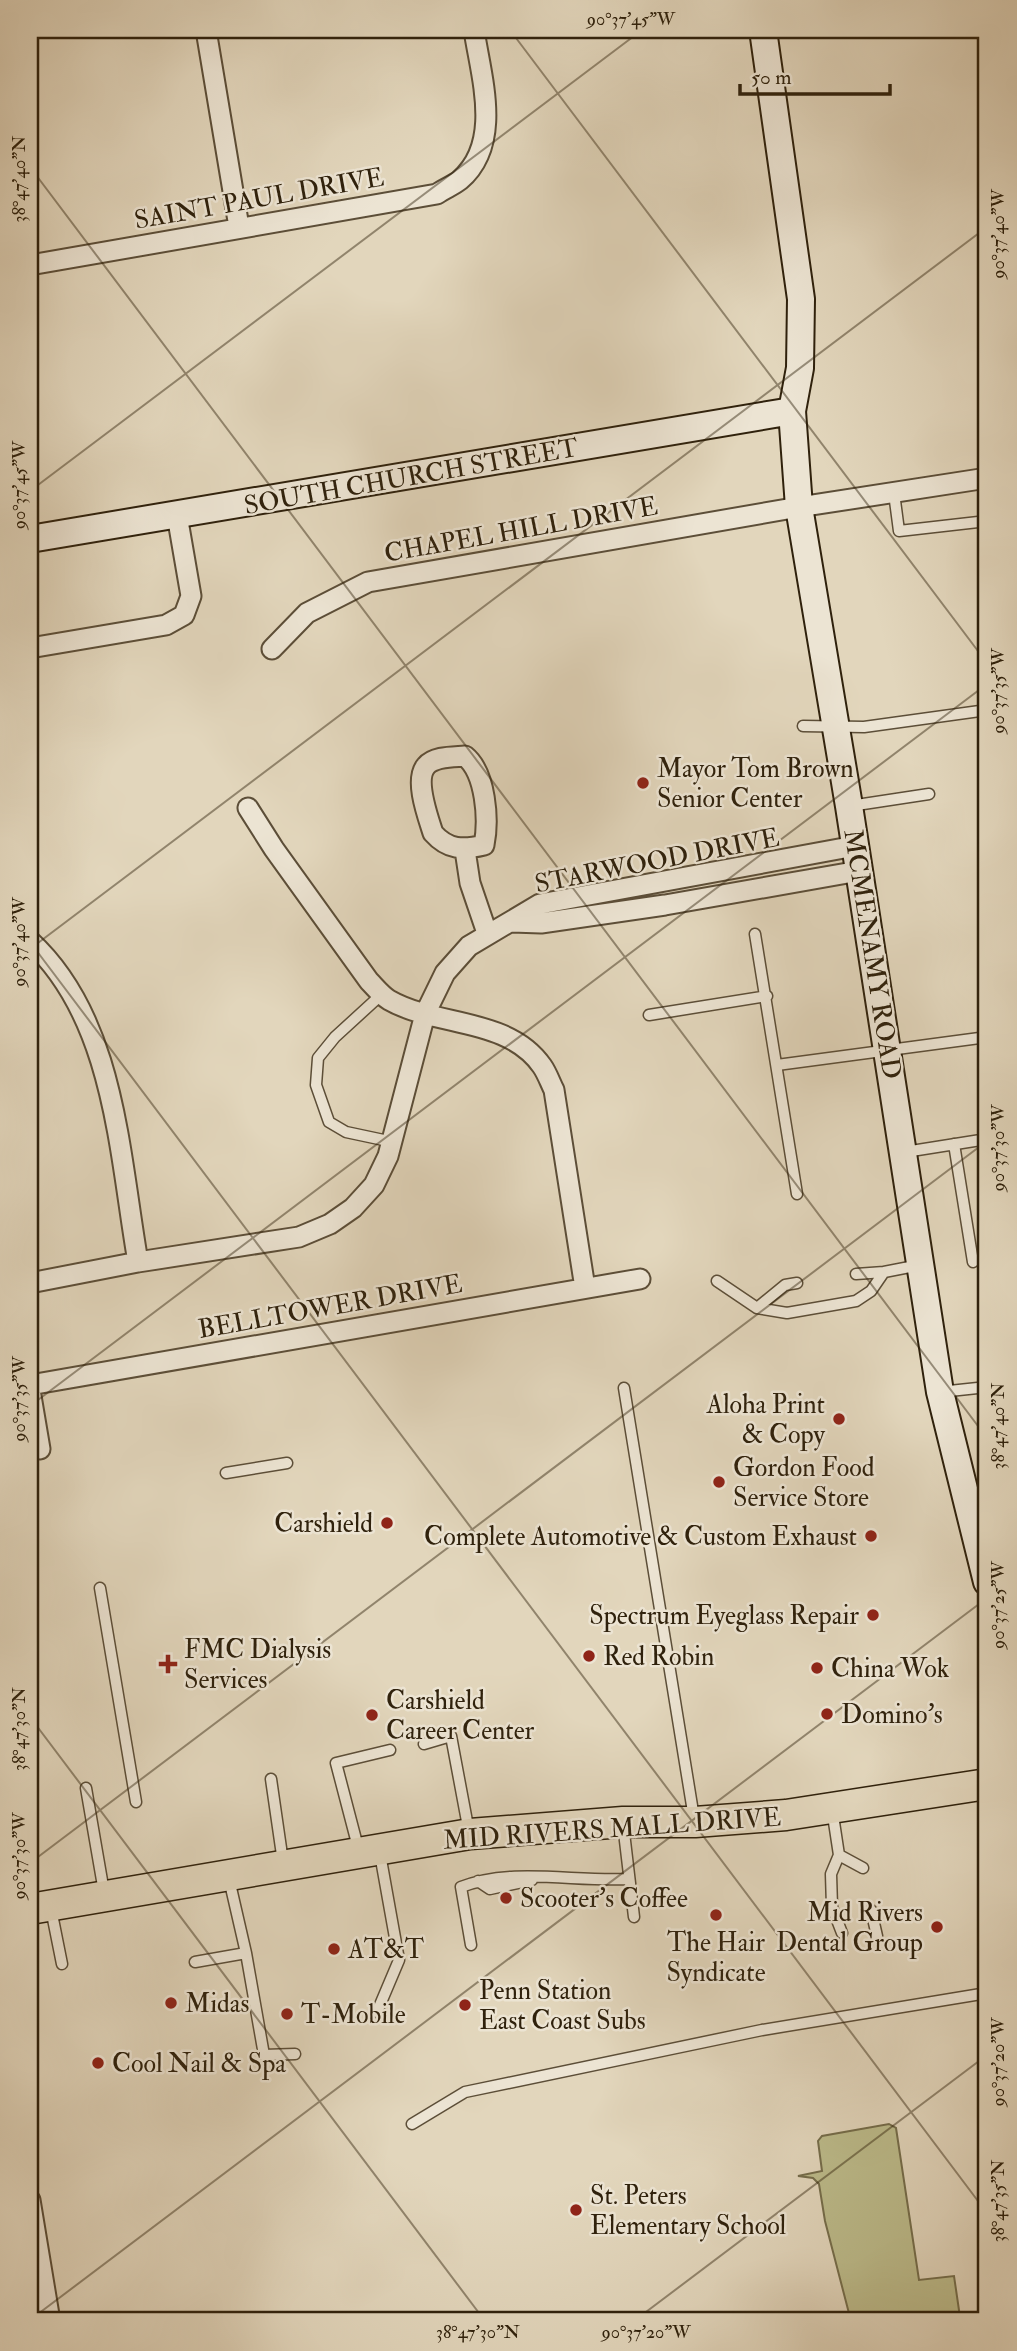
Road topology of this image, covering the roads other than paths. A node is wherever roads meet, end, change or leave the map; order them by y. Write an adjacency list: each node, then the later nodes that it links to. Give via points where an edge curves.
1 (206, 30): 4 (street)
2 (474, 30): 4 (street, SAINT PAUL DRIVE, via 487,113 481,153 461,180 437,194)
3 (764, 30): 6 (street, MCMENAMY ROAD, via 801,299 800,368)
4 (239, 227): 5 (street, SAINT PAUL DRIVE)
5 (30, 265)
6 (792, 411): 9 (street, MCMENAMY ROAD); 10 (street, SOUTH CHURCH STREET)
7 (987, 478): 8 (street, CHAPEL HILL DRIVE)
8 (894, 493): 9 (street, CHAPEL HILL DRIVE); 11 (lane, via 900,531)
9 (799, 507): 14 (street, CHAPEL HILL DRIVE, via 368,582 307,613); 17 (street, MCMENAMY ROAD)
10 (177, 515): 12 (street, SOUTH CHURCH STREET); 13 (street, via 191,596 184,615 166,625)
11 (987, 521)
12 (30, 539)
13 (30, 648)
14 (272, 649)
15 (987, 710): 17 (lane)
16 (803, 726): 17 (lane)
17 (836, 726): 19 (street, MCMENAMY ROAD)
18 (929, 794): 19 (lane)
19 (849, 806): 22 (street, MCMENAMY ROAD)
20 (248, 808): 26 (street)
21 (465, 850): 21 (street, via 484,845 488,824 475,764 465,757 444,758 425,767 422,777 430,825 440,841); 23 (street, via 470,883)
22 (857, 858): 23 (street, STARWOOD DRIVE, via 540,904); 31 (street, MCMENAMY ROAD)
23 (487, 933): 28 (street, STARWOOD DRIVE, via 457,958)
24 (755, 934): 27 (lane)
25 (30, 941): 38 (street, via 64,979 96,1041)
26 (382, 994): 28 (street); 34 (lane, via 318,1058 316,1085 329,1122 346,1132)
27 (766, 996): 29 (lane); 32 (lane)
28 (425, 1014): 34 (street, STARWOOD DRIVE); 47 (street, via 496,1032 542,1065 554,1090)
29 (649, 1015)
30 (987, 1037): 31 (lane)
31 (888, 1049): 32 (lane); 36 (street, MCMENAMY ROAD)
32 (777, 1065): 37 (lane)
33 (987, 1139): 35 (lane)
34 (393, 1142): 38 (street, STARWOOD DRIVE, via 374,1185 354,1208 330,1224 299,1237)
35 (954, 1144): 36 (lane); 39 (lane)
36 (904, 1152): 40 (street, MCMENAMY ROAD)
37 (797, 1194)
38 (138, 1262): 45 (street, STARWOOD DRIVE)
39 (973, 1262)
40 (922, 1265): 41 (lane); 52 (street, MCMENAMY ROAD)
41 (884, 1272): 42 (lane); 48 (lane, via 871,1291 856,1301 787,1313)
42 (856, 1274)
43 (640, 1279): 47 (street, BELLTOWER DRIVE)
44 (717, 1281): 48 (lane)
45 (30, 1283)
46 (797, 1283): 48 (lane, via 785,1285)
47 (585, 1288): 49 (street, BELLTOWER DRIVE)
48 (757, 1308)
49 (30, 1388): 53 (street)
50 (624, 1388): 66 (lane)
51 (987, 1388): 52 (lane)
52 (940, 1392): 56 (street, MCMENAMY ROAD)
53 (40, 1449)
54 (287, 1463): 55 (lane)
55 (226, 1472)
56 (986, 1570)
57 (100, 1588): 63 (lane)
58 (424, 1744): 67 (lane, via 451,1736)
59 (390, 1750): 68 (lane, via 336,1763)
60 (271, 1779): 70 (lane)
61 (987, 1784): 64 (main road, MID RIVERS MALL DRIVE)
62 (86, 1788): 74 (lane)
63 (136, 1802)
64 (832, 1809): 66 (main road, MID RIVERS MALL DRIVE); 69 (lane)
65 (623, 1822): 66 (main road, MID RIVERS MALL DRIVE); 67 (main road, MID RIVERS MALL DRIVE); 73 (lane)
66 (695, 1822)
67 (470, 1835): 68 (main road, MID RIVERS MALL DRIVE)
68 (369, 1852): 70 (main road, MID RIVERS MALL DRIVE); 85 (lane, via 399,1960)
69 (839, 1856): 71 (lane); 78 (lane, via 831,1874 832,1907)
70 (284, 1866): 72 (main road, MID RIVERS MALL DRIVE)
71 (863, 1868)
72 (229, 1875): 74 (main road, MID RIVERS MALL DRIVE); 81 (lane)
73 (628, 1879): 77 (lane); 80 (lane, via 539,1878 489,1889 478,1881 461,1888)
74 (105, 1896): 75 (main road, MID RIVERS MALL DRIVE)
75 (40, 1907): 83 (lane)
76 (871, 1910): 79 (lane)
77 (634, 1917)
78 (842, 1933)
79 (877, 1937)
80 (471, 1945)
81 (246, 1953): 82 (lane); 86 (lane, via 264,2055)
82 (195, 1962)
83 (62, 1964)
84 (987, 1993): 87 (lane, via 762,2030 465,2092)
85 (377, 2012)
86 (295, 2054)
87 (412, 2124)
88 (30, 2200): 89 (street)
89 (50, 2321)

